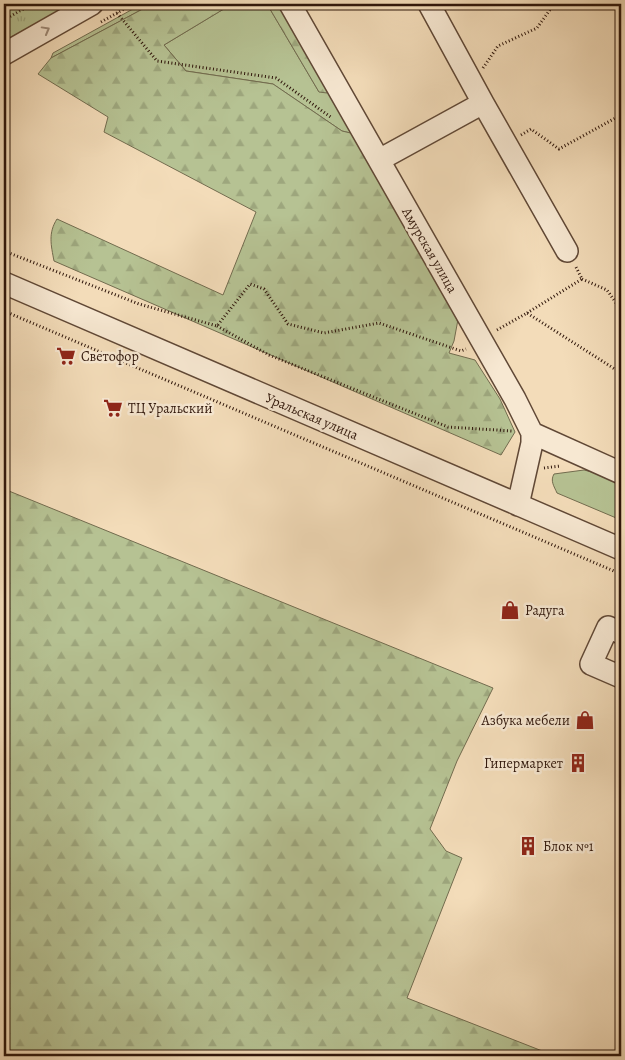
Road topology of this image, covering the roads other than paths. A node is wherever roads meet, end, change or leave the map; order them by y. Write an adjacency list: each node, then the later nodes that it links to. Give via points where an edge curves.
1 (92, 4): 4 (street, one-way to 1)
2 (290, 4): 6 (street, Амурская улица)
3 (429, 4): 5 (street)
4 (4, 54)
5 (483, 103): 6 (street); 7 (street)
6 (379, 160): 9 (street, Амурская улица)
7 (567, 252)
8 (4, 283): 11 (street, Уральская улица)
9 (532, 433): 10 (street); 11 (street)
10 (621, 472)
11 (518, 506): 12 (street, Уральская улица)
12 (621, 549)
13 (621, 633): 14 (street, via 608,627 591,664)
14 (621, 677)

